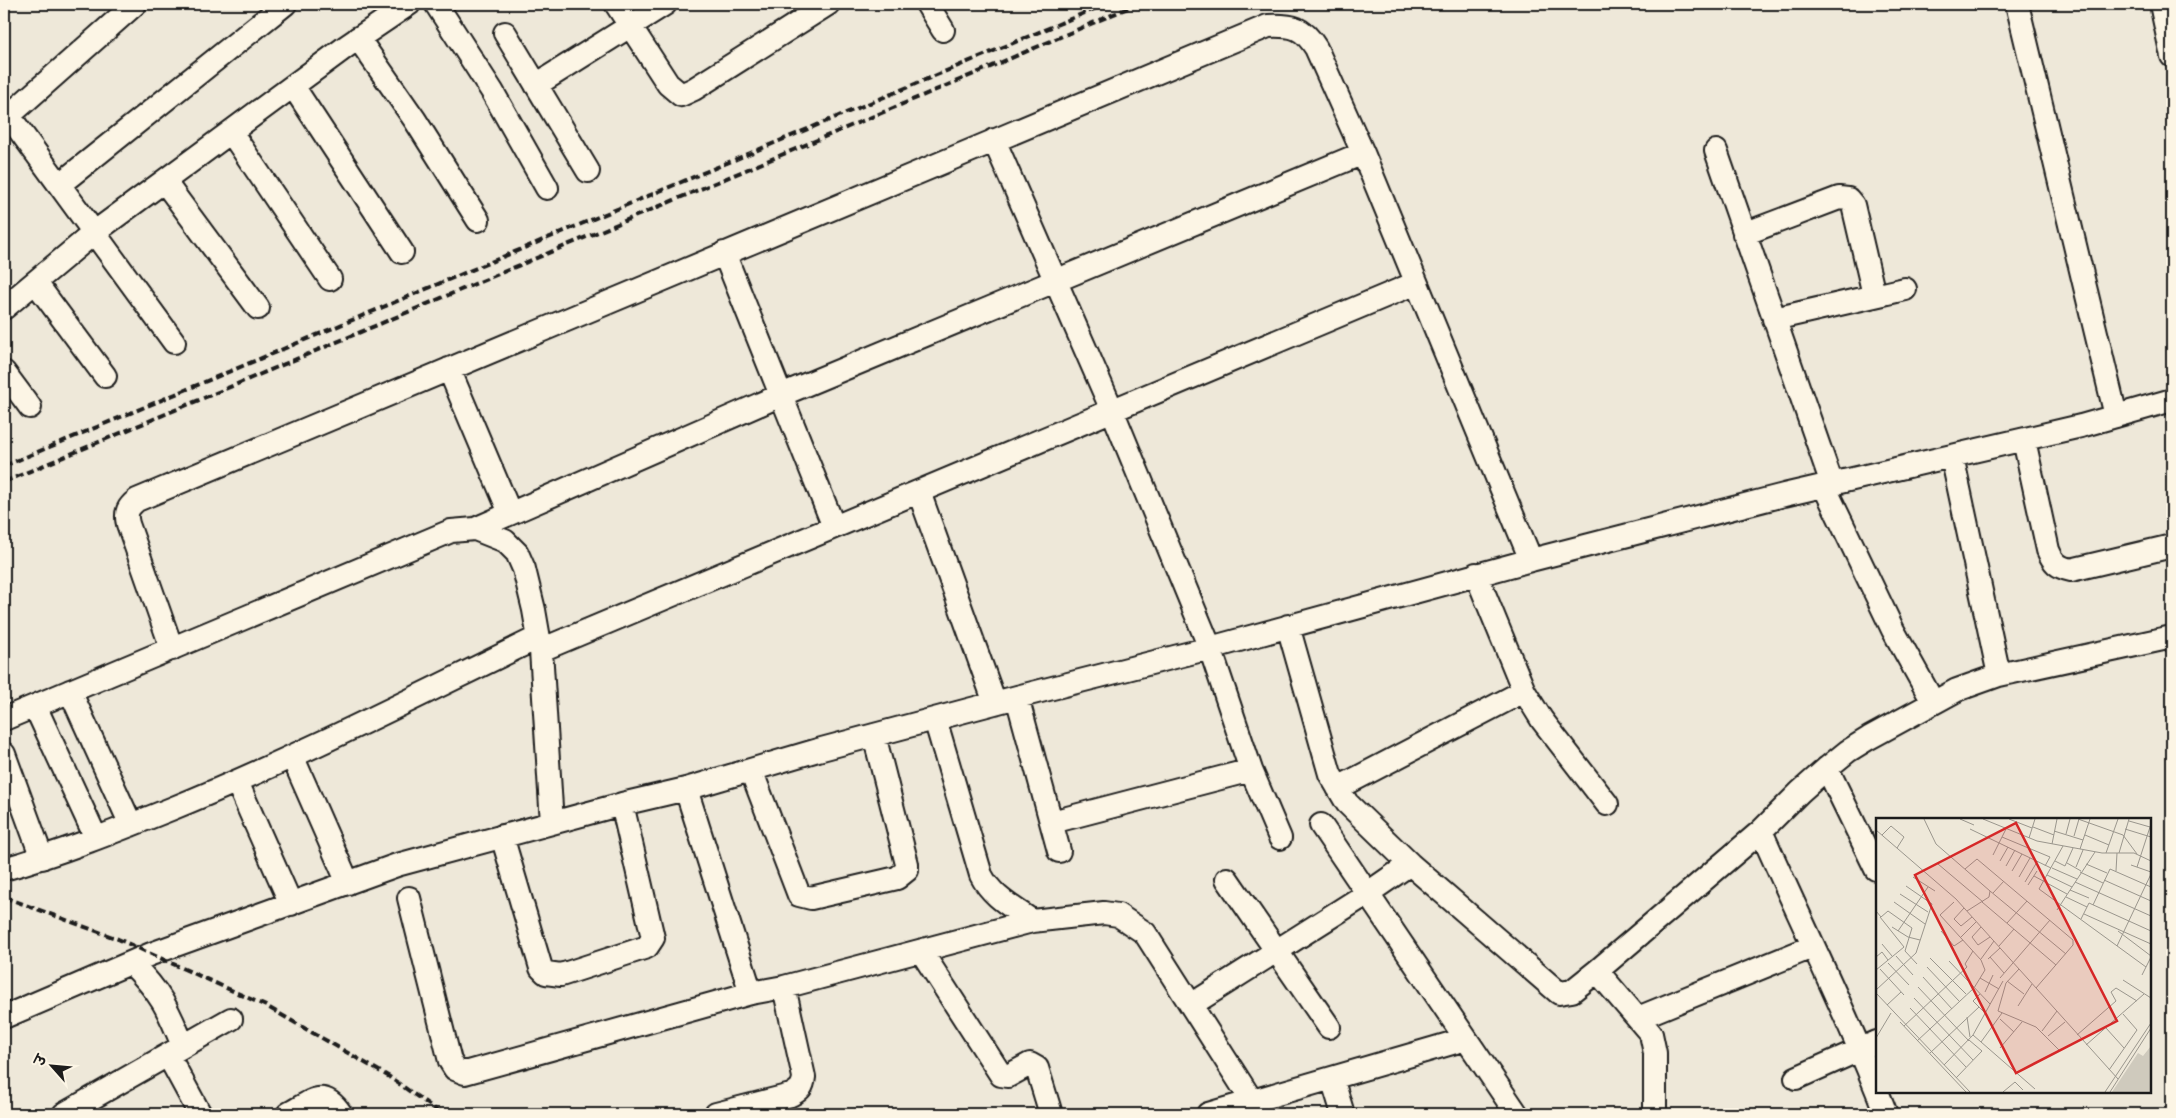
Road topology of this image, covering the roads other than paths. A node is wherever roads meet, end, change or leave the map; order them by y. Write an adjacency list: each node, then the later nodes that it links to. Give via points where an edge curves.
1 (135, 4): 18 (street)
2 (284, 4): 25 (street)
3 (409, 4): 14 (street)
4 (436, 4): 26 (street, via 492,91)
5 (616, 4): 11 (street)
6 (665, 4): 11 (street)
7 (828, 4): 11 (street, via 681,95 668,84)
8 (927, 4): 12 (street)
9 (2017, 4): 49 (street)
10 (2161, 4): 15 (street)
11 (630, 26): 16 (street)
12 (943, 30)
13 (505, 33): 16 (street)
14 (358, 38): 17 (street); 27 (street)
15 (2172, 56)
16 (536, 85): 23 (street)
17 (293, 86): 19 (street); 30 (street)
18 (6, 118): 25 (street)
19 (231, 132): 24 (street); 32 (street)
20 (994, 140): 22 (street, via 1268,26 1283,25 1308,35); 31 (street); 33 (street)
21 (1716, 151): 29 (street)
22 (1363, 153): 33 (street); 35 (street)
23 (588, 171)
24 (164, 181): 28 (street); 39 (street)
25 (60, 184): 28 (street)
26 (546, 188)
27 (478, 220)
28 (95, 232): 34 (street); 41 (street)
29 (1744, 234): 37 (street, via 1839,198 1848,199 1853,205); 40 (street)
30 (402, 252)
31 (724, 253): 42 (street); 45 (street)
32 (330, 279)
33 (1056, 281): 45 (street); 48 (street)
34 (36, 283): 38 (street); 44 (street)
35 (1416, 283): 48 (street); 58 (street)
36 (1905, 289): 37 (street)
37 (1874, 295): 40 (street)
38 (4, 308)
39 (258, 308)
40 (1774, 319): 52 (street)
41 (174, 342)
42 (449, 369): 54 (street); 64 (street, via 129,506 128,524)
43 (4, 372): 47 (street)
44 (105, 376)
45 (781, 395): 54 (street); 55 (street)
46 (2172, 400): 49 (street)
47 (30, 407)
48 (1112, 410): 53 (street); 63 (street)
49 (2116, 416): 50 (street)
50 (2024, 440): 51 (street); 57 (street, via 2048,550 2060,568 2071,570)
51 (1952, 456): 52 (street); 65 (street)
52 (1828, 485): 58 (street); 69 (street, via 1893,630)
53 (919, 492): 55 (street); 70 (street)
54 (510, 513): 56 (street)
55 (834, 527): 62 (street)
56 (475, 529): 62 (street, via 505,541 517,553 524,569); 64 (street, via 451,531)
57 (2172, 546)
58 (1531, 560): 59 (street)
59 (1476, 574): 60 (street); 67 (street)
60 (1288, 626): 63 (street); 81 (street, via 1324,755)
61 (2172, 636): 65 (street)
62 (540, 643): 76 (street); 86 (street)
63 (1210, 648): 68 (street); 79 (street)
64 (172, 649): 66 (street)
65 (1999, 675): 69 (street)
66 (70, 691): 71 (street); 87 (street)
67 (1524, 691): 81 (street); 84 (street, via 1542,720)
68 (1017, 697): 70 (street); 85 (street)
69 (1933, 702): 77 (street, via 1848,751)
70 (995, 703): 73 (street)
71 (35, 706): 72 (street); 91 (street)
72 (4, 719)
73 (935, 719): 74 (street); 103 (street, via 981,875 987,887)
74 (874, 735): 78 (street); 78 (street, via 907,864 907,870 897,878 811,898 799,895)
75 (4, 754): 94 (street)
76 (292, 758): 80 (street); 99 (street)
77 (1827, 768): 89 (street); 97 (street)
78 (751, 770): 82 (street)
79 (1252, 770): 85 (street); 92 (street)
80 (237, 782): 87 (street); 102 (street)
81 (1338, 788): 95 (street, via 1359,816)
82 (686, 789): 83 (street); 110 (street)
83 (622, 804): 86 (street); 90 (street, via 653,938 648,947 560,975 546,973 541,968)
84 (1607, 804)
85 (1052, 822): 93 (street)
86 (552, 823): 90 (street)
87 (131, 825): 91 (street)
88 (1321, 826): 100 (street)
89 (1761, 831): 104 (street); 108 (street)
90 (502, 836): 99 (street, via 398,865)
91 (96, 838): 94 (street)
92 (1280, 838)
93 (1059, 851)
94 (42, 858): 96 (street)
95 (1410, 864): 100 (street); 108 (street, via 1559,992 1572,991)
96 (4, 869)
97 (1876, 869)
98 (1227, 879): 106 (street)
99 (348, 883): 102 (street)
100 (1368, 893): 106 (street); 116 (street)
101 (409, 898): 110 (street, via 450,1061 455,1069 465,1074)
102 (290, 904): 107 (street)
103 (1032, 921): 105 (street); 111 (street, via 1104,913 1118,916 1144,933)
104 (1812, 947): 113 (street); 117 (street)
105 (921, 951): 109 (street); 129 (street, via 1002,1075 1008,1076 1030,1064 1037,1068)
106 (1276, 951): 111 (street); 115 (street)
107 (131, 963): 112 (street); 118 (street, via 151,982 169,1010)
108 (1597, 971): 113 (street)
109 (784, 987): 110 (street); 128 (street, via 804,1077 803,1085 791,1095)
110 (750, 993)
111 (1191, 1005): 123 (street)
112 (4, 1017)
113 (1638, 1018): 133 (street, via 1651,1034 1655,1052)
114 (231, 1019): 118 (street)
115 (1329, 1027)
116 (1466, 1039): 120 (street); 132 (street)
117 (1869, 1045): 119 (street); 121 (street)
118 (176, 1050): 124 (street); 125 (street)
119 (1876, 1073)
120 (1332, 1078): 123 (street); 131 (street)
121 (1796, 1078)
122 (1881, 1093): 134 (street)
123 (1253, 1108): 130 (street)
124 (64, 1114)
125 (200, 1114)
126 (288, 1114): 127 (street, via 325,1098)
127 (341, 1114)
128 (716, 1114)
129 (1051, 1114)
130 (1208, 1114)
131 (1343, 1114)
132 (1517, 1114)
133 (1655, 1114)
134 (1886, 1114)

